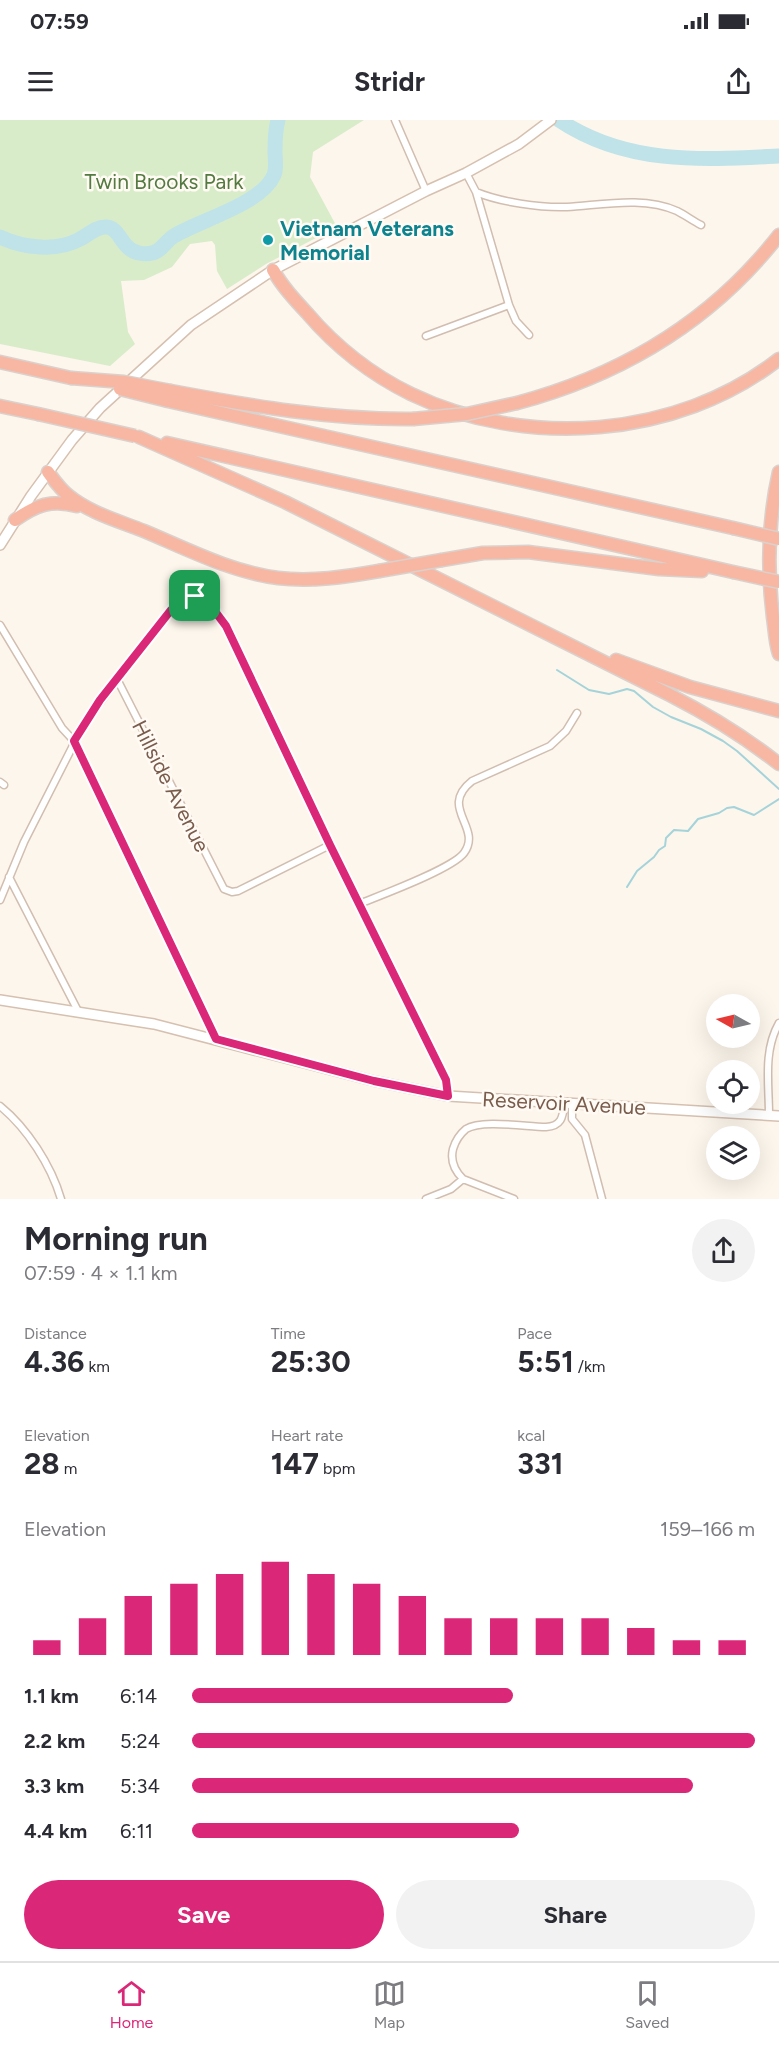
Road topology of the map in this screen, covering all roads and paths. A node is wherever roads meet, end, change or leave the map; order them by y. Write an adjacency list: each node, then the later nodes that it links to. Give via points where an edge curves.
1 (395, 120): 4 (street)
2 (551, 120): 3 (main road)
3 (466, 173): 4 (main road); 5 (street)
4 (426, 191): 8 (main road)
5 (476, 192): 6 (street, via 565,207 630,202 658,206 676,210); 9 (street)
6 (701, 225)
7 (779, 235): 14 (highway, bridge, via 736,283 685,327 603,372 517,403 467,414 369,419)
8 (273, 270): 12 (highway, via 323,331 368,369 434,404 508,424 571,428 647,420 725,392); 17 (main road, via 191,325 155,356 100,408)
9 (509, 305): 10 (street, via 516,321); 11 (street)
10 (529, 335)
11 (426, 336)
12 (779, 359)
13 (0, 362): 14 (highway, bridge)
14 (169, 396): 21 (highway, bridge)
15 (0, 406): 16 (highway, bridge)
16 (137, 437): 23 (highway); 25 (highway, via 285,502)
17 (48, 472): 19 (highway, via 69,496); 20 (main road)
18 (779, 472): 27 (highway, via 769,556)
19 (98, 512): 20 (highway, via 54,502 39,505); 23 (highway, bridge, via 221,563 263,576 292,579 322,579 490,553 528,552 659,569)
20 (15, 520): 22 (main road)
21 (779, 539)
22 (0, 545)
23 (733, 572): 24 (highway, bridge)
24 (779, 582)
25 (515, 617): 29 (highway, via 657,676); 32 (highway, via 710,716)
26 (0, 625): 31 (street, via 62,728)
27 (779, 654)
28 (117, 679): 31 (street); 33 (street, Hillside Avenue, via 218,879 228,891 238,891); 33 (street, via 183,598 191,596 208,602 221,617)
29 (779, 711)
30 (577, 713): 36 (street, via 550,746 464,787 458,806 469,841 459,858)
31 (74, 741): 34 (street); 40 (street)
32 (779, 764)
33 (330, 845): 36 (street)
34 (9, 877): 35 (street); 38 (street)
35 (0, 900)
36 (359, 904): 41 (street, via 446,1080)
37 (0, 1000): 38 (main road, Reservoir Avenue)
38 (78, 1011): 40 (main road, Reservoir Avenue)
39 (779, 1023): 44 (street, via 769,1052)
40 (216, 1039): 41 (main road, Reservoir Avenue, via 385,1084)
41 (448, 1096): 42 (main road, Reservoir Avenue)
42 (568, 1104): 44 (main road, Reservoir Avenue); 45 (street, via 562,1119 551,1127 484,1125 464,1131 452,1156); 49 (street, via 572,1119 586,1137)
43 (0, 1106): 46 (street, via 28,1134)
44 (774, 1116)
45 (463, 1179): 47 (street, via 451,1189); 48 (street)
46 (61, 1199)
47 (426, 1199)
48 (514, 1199)
49 (602, 1199)

